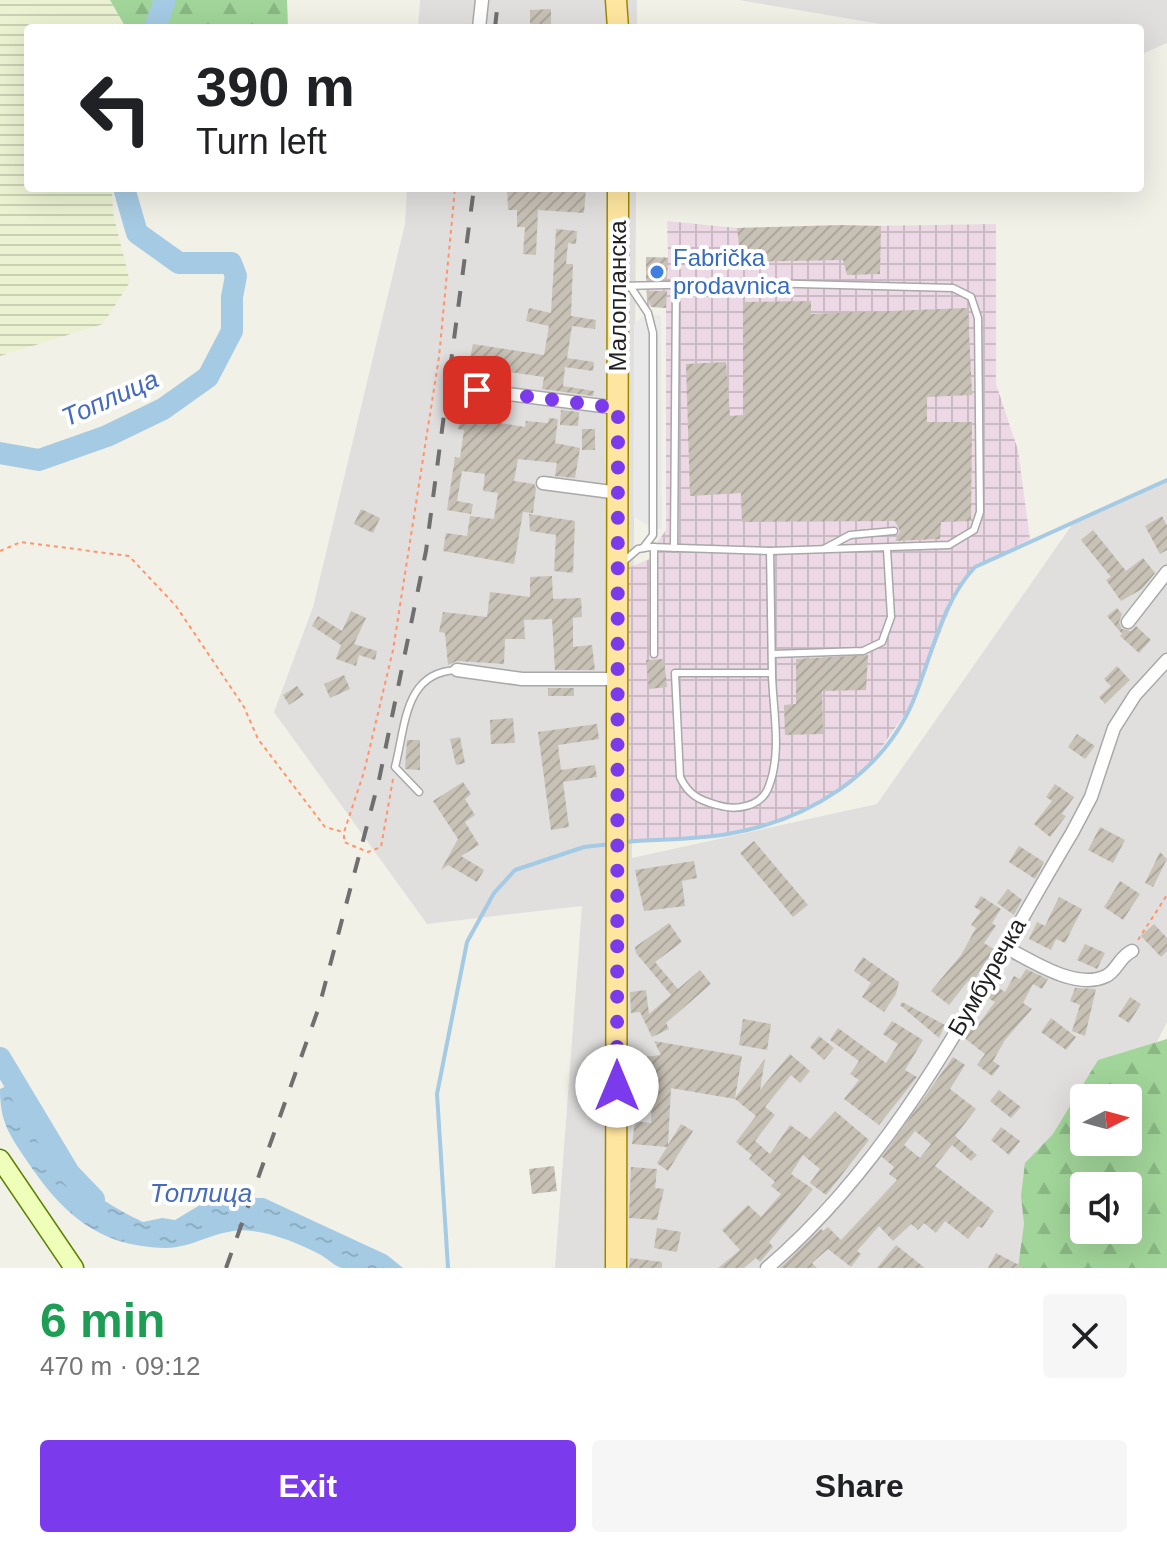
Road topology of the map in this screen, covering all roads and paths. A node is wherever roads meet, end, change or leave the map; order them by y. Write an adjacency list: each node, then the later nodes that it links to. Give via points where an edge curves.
1 (482, 0): 3 (street)
2 (616, 1): 4 (main road)
3 (479, 24)
4 (618, 24)
5 (455, 192): 32 (path, via 439,357 393,650)
6 (618, 192): 8 (main road, Малопланска)
7 (676, 285): 8 (lane); 16 (lane); 18 (lane, via 953,288 971,297 978,318 977,523 957,543)
8 (623, 286): 10 (main road, Малопланска); 15 (lane, via 648,313 653,333 653,535)
9 (477, 390): 10 (street)
10 (618, 408): 12 (main road, Малопланска)
11 (543, 483): 12 (street)
12 (619, 493): 21 (main road, Малопланска)
13 (894, 531): 17 (lane, via 850,535)
14 (654, 547): 15 (lane); 16 (lane); 24 (lane)
15 (643, 548): 21 (lane, via 630,554)
16 (674, 548): 20 (lane)
17 (824, 549): 18 (lane); 20 (lane)
18 (887, 549): 25 (lane, via 891,617 882,642 863,651)
19 (0, 551): 32 (path, via 21,542 129,556 197,635 244,707 258,739 325,827)
20 (770, 551): 25 (lane)
21 (618, 570): 29 (main road, Малопланска)
22 (1167, 572): 23 (street)
23 (1128, 622)
24 (654, 654)
25 (772, 654): 28 (lane)
26 (1167, 660): 34 (street, Бумбуречка, via 1114,728 1091,797)
27 (457, 670): 29 (street, via 522,679); 30 (lane, via 432,675 418,685)
28 (772, 673): 28 (lane, via 775,741 769,788 758,802 744,807 720,806 687,792 680,777 675,673)
29 (618, 679): 38 (main road, Малопланска)
30 (395, 767): 31 (lane); 32 (path, via 381,847 368,852 349,846)
31 (419, 792)
32 (344, 832)
33 (1167, 895): 35 (path)
34 (1005, 947): 35 (street, via 1059,974 1100,979); 39 (street, Бумбуречка, via 906,1113 821,1215)
35 (1132, 951)
36 (1, 1161): 37 (street)
37 (74, 1268)
38 (616, 1268)
39 (767, 1268)

